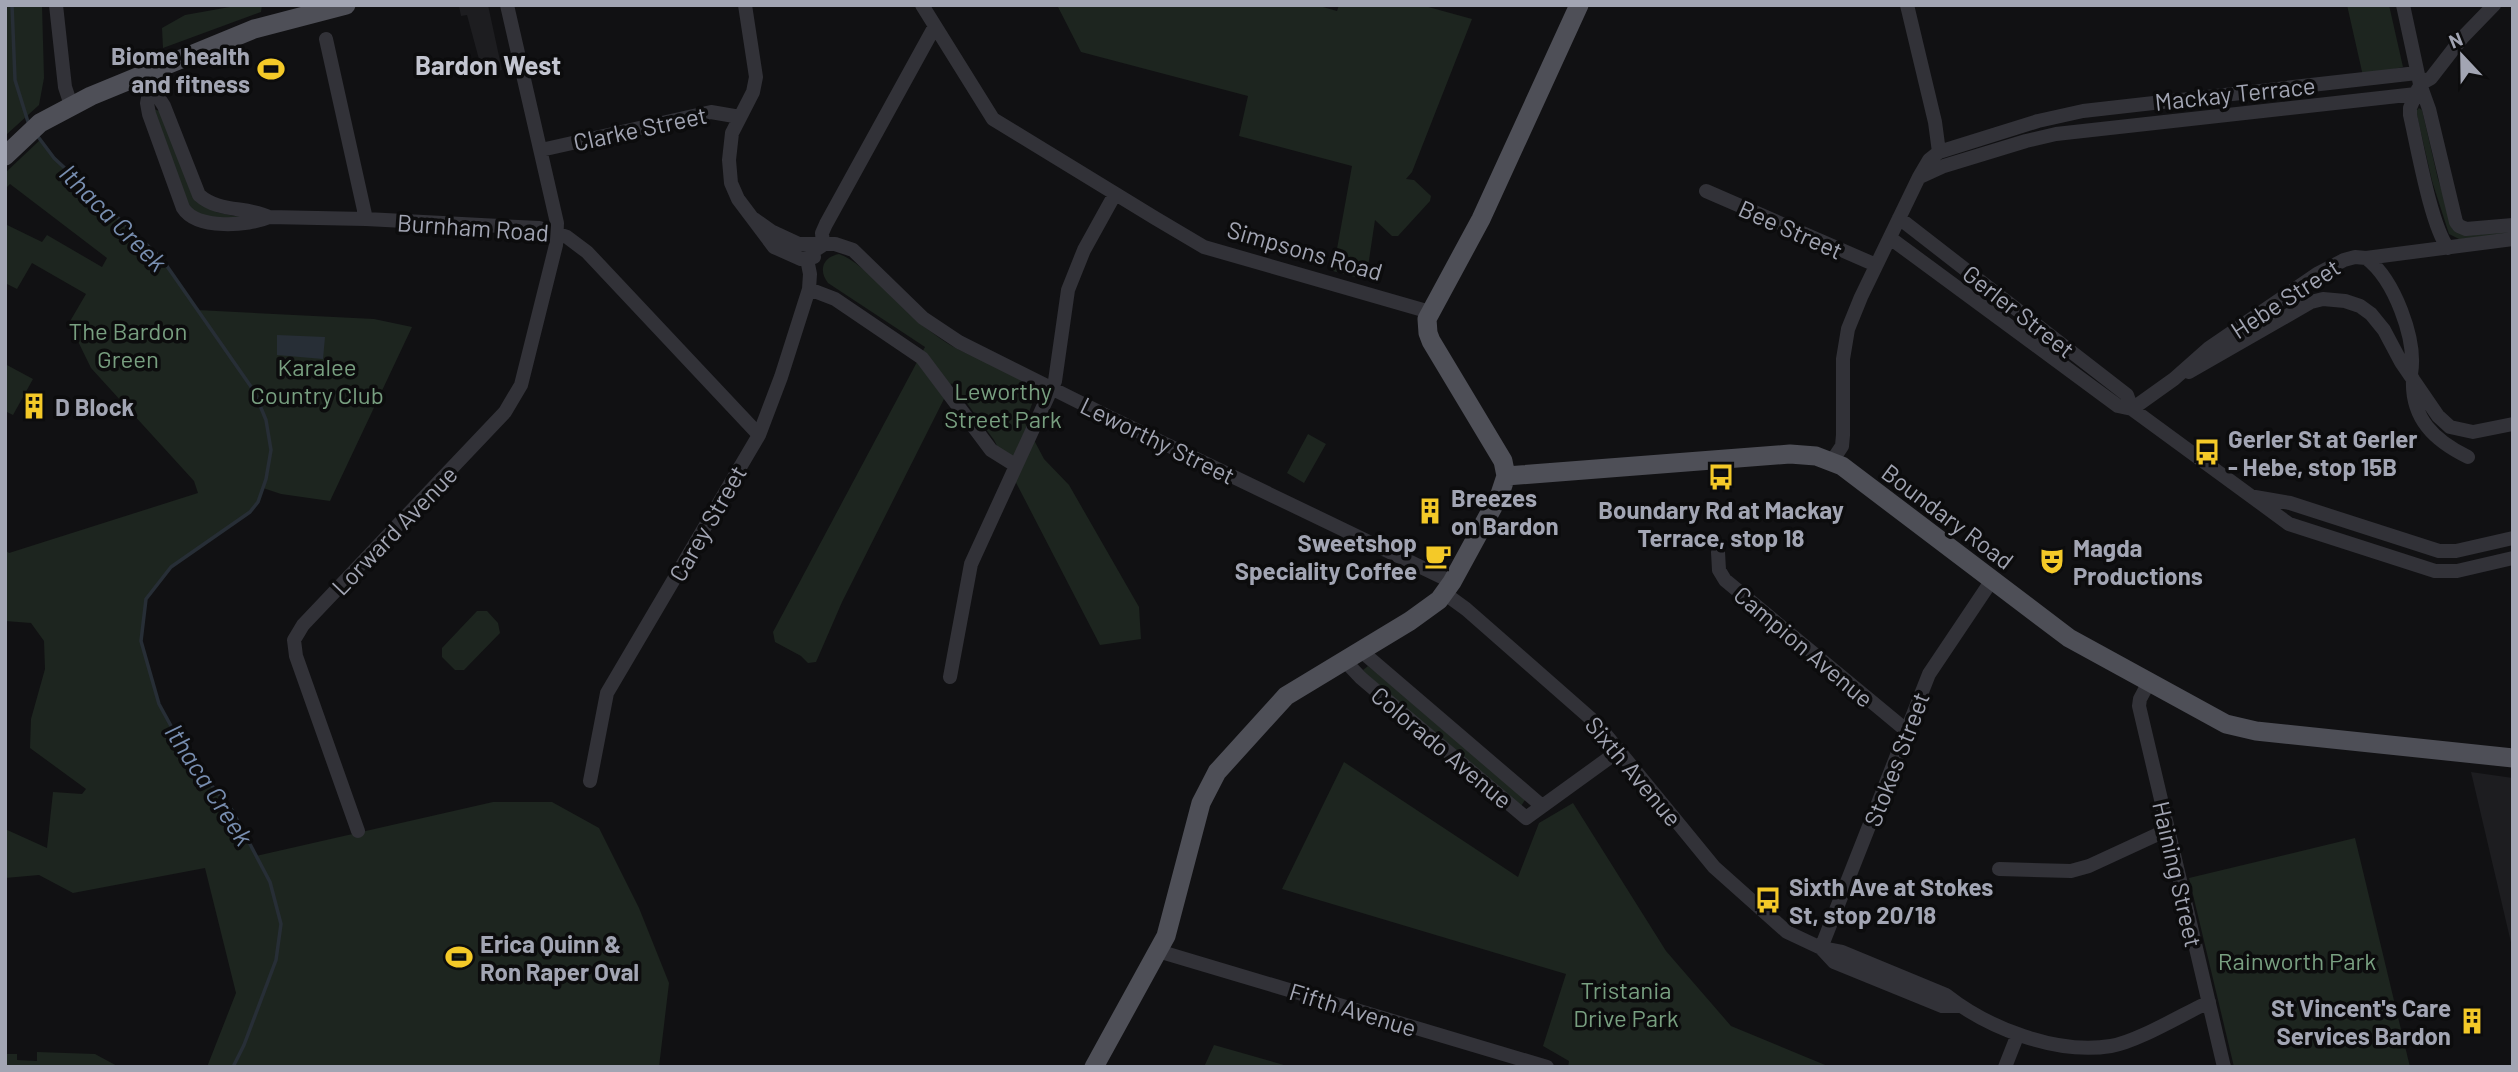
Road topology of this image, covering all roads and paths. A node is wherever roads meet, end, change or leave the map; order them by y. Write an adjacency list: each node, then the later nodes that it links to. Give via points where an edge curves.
1 (56, 5): 14 (street)
2 (346, 5): 12 (main road, via 254,29)
3 (507, 5): 18 (street)
4 (745, 5): 15 (street, via 756,77)
5 (922, 5): 10 (street, Simpsons Road)
6 (1579, 5): 39 (main road, via 1481,219)
7 (1907, 5): 19 (street)
8 (2403, 5): 13 (street)
9 (2494, 5): 13 (street, via 2433,76)
10 (935, 26): 23 (street, Simpsons Road, via 993,119); 32 (street, via 826,224)
11 (326, 39): 26 (street)
12 (148, 81): 14 (main road); 24 (street, Burnham Road, via 164,106 199,195 217,206 257,211); 24 (street, Burnham Road, via 149,114 187,215 207,223 256,223)
13 (2418, 84): 16 (street, Mackay Terrace, via 2111,107); 17 (street, Mackay Terrace); 28 (street, via 2429,109 2458,225 2473,229); 34 (street, via 2410,115 2434,213)
14 (71, 105): 20 (main road, via 40,123)
15 (740, 117): 18 (street, Clarke Street, via 711,112); 27 (street, via 731,136 729,171 733,190)
16 (2052, 117): 17 (street); 19 (street, Mackay Terrace)
17 (2056, 134): 21 (street, Mackay Terrace)
18 (541, 150): 29 (street)
19 (1939, 152): 21 (street)
20 (5, 156)
21 (1919, 177): 25 (street)
22 (1706, 191): 37 (street, Bee Street)
23 (1115, 194): 39 (street, Simpsons Road, via 1204,247); 42 (street, via 1068,290)
24 (269, 218): 26 (street, Burnham Road)
25 (1899, 218): 30 (street); 43 (street, Gerler Street, via 2127,395)
26 (366, 219): 29 (street, Burnham Road)
27 (754, 219): 32 (street, via 793,242); 36 (street, via 774,247)
28 (2513, 225)
29 (557, 232): 45 (street, Burnham Road, via 587,251); 65 (street, Lorward Avenue, via 514,400 303,625 294,640)
30 (1889, 239): 37 (street); 43 (street, Gerler Street, via 2118,406)
31 (2513, 239): 34 (street)
32 (822, 244): 33 (street); 36 (street)
33 (848, 248): 36 (street, via 831,248); 42 (street, Leworthy Street, via 939,330)
34 (2448, 248): 35 (street)
35 (2366, 258): 40 (street, Hebe Street, via 2380,273 2401,313 2412,345); 41 (street, Hebe Street, via 2351,257 2323,270 2209,348)
36 (807, 259): 38 (street, Carey Street)
37 (1876, 265): 47 (street, via 1847,334 1842,446)
38 (809, 289): 45 (street, Carey Street); 48 (street, via 838,302 922,358 991,450)
39 (1430, 313): 49 (main road, via 1426,326 1431,341 1497,450)
40 (2412, 376): 41 (street, Hebe Street, via 2371,314 2352,303 2323,299); 44 (street, Hebe Street, via 2438,416 2454,429 2473,432); 46 (street, Hebe Street, via 2415,400 2428,429)
41 (2174, 379): 43 (street, Hebe Street)
42 (1052, 389): 48 (street); 55 (street, Leworthy Street)
43 (2132, 409): 50 (street, Gerler Street)
44 (2513, 424)
45 (759, 435): 62 (street, Carey Street, via 607,693)
46 (2468, 457)
47 (1832, 461): 49 (main road, Boundary Road, via 1790,454); 54 (main road, Boundary Road)
48 (1015, 465): 57 (street, via 971,564)
49 (1506, 476): 55 (main road)
50 (2254, 496): 51 (street, Gerler Street, via 2290,503 2439,551); 53 (street, Gerler Street, via 2289,524 2435,571 2457,571)
51 (2513, 538)
52 (1718, 552): 59 (street, Campion Avenue, via 1725,580)
53 (2513, 558)
54 (1992, 580): 58 (main road, Boundary Road, via 2069,638); 59 (street, Stokes Street, via 1933,667)
55 (1448, 587): 56 (main road, via 1422,613); 60 (street, Sixth Avenue, via 1466,609 1587,715)
56 (1352, 655): 63 (street, Colorado Avenue); 63 (street, Colorado Avenue, via 1361,678 1525,818); 68 (main road, via 1286,696 1217,772 1201,803 1172,919)
57 (950, 677)
58 (2149, 682): 61 (main road, Boundary Road, via 2239,728); 64 (street, Haining Street, via 2139,706)
59 (1907, 731): 67 (street, Stokes Street)
60 (1620, 750): 63 (street, Colorado Avenue); 67 (street, Sixth Avenue, via 1728,881 1787,932)
61 (2513, 758)
62 (590, 781)
63 (1542, 806)
64 (2168, 830): 66 (street, via 2071,871); 69 (street, Haining Street)
65 (358, 831)
66 (1999, 869)
67 (1821, 948): 70 (street, Sixth Avenue, via 1842,952 1946,995)
68 (1158, 951): 71 (main road); 72 (street, Fifth Avenue)
69 (2209, 1002): 70 (street, Sixth Avenue, via 2112,1046 2056,1045); 74 (street, Haining Street)
70 (2018, 1034): 73 (street)
71 (1094, 1067)
72 (1547, 1067)
73 (2006, 1067)
74 (2224, 1067)

